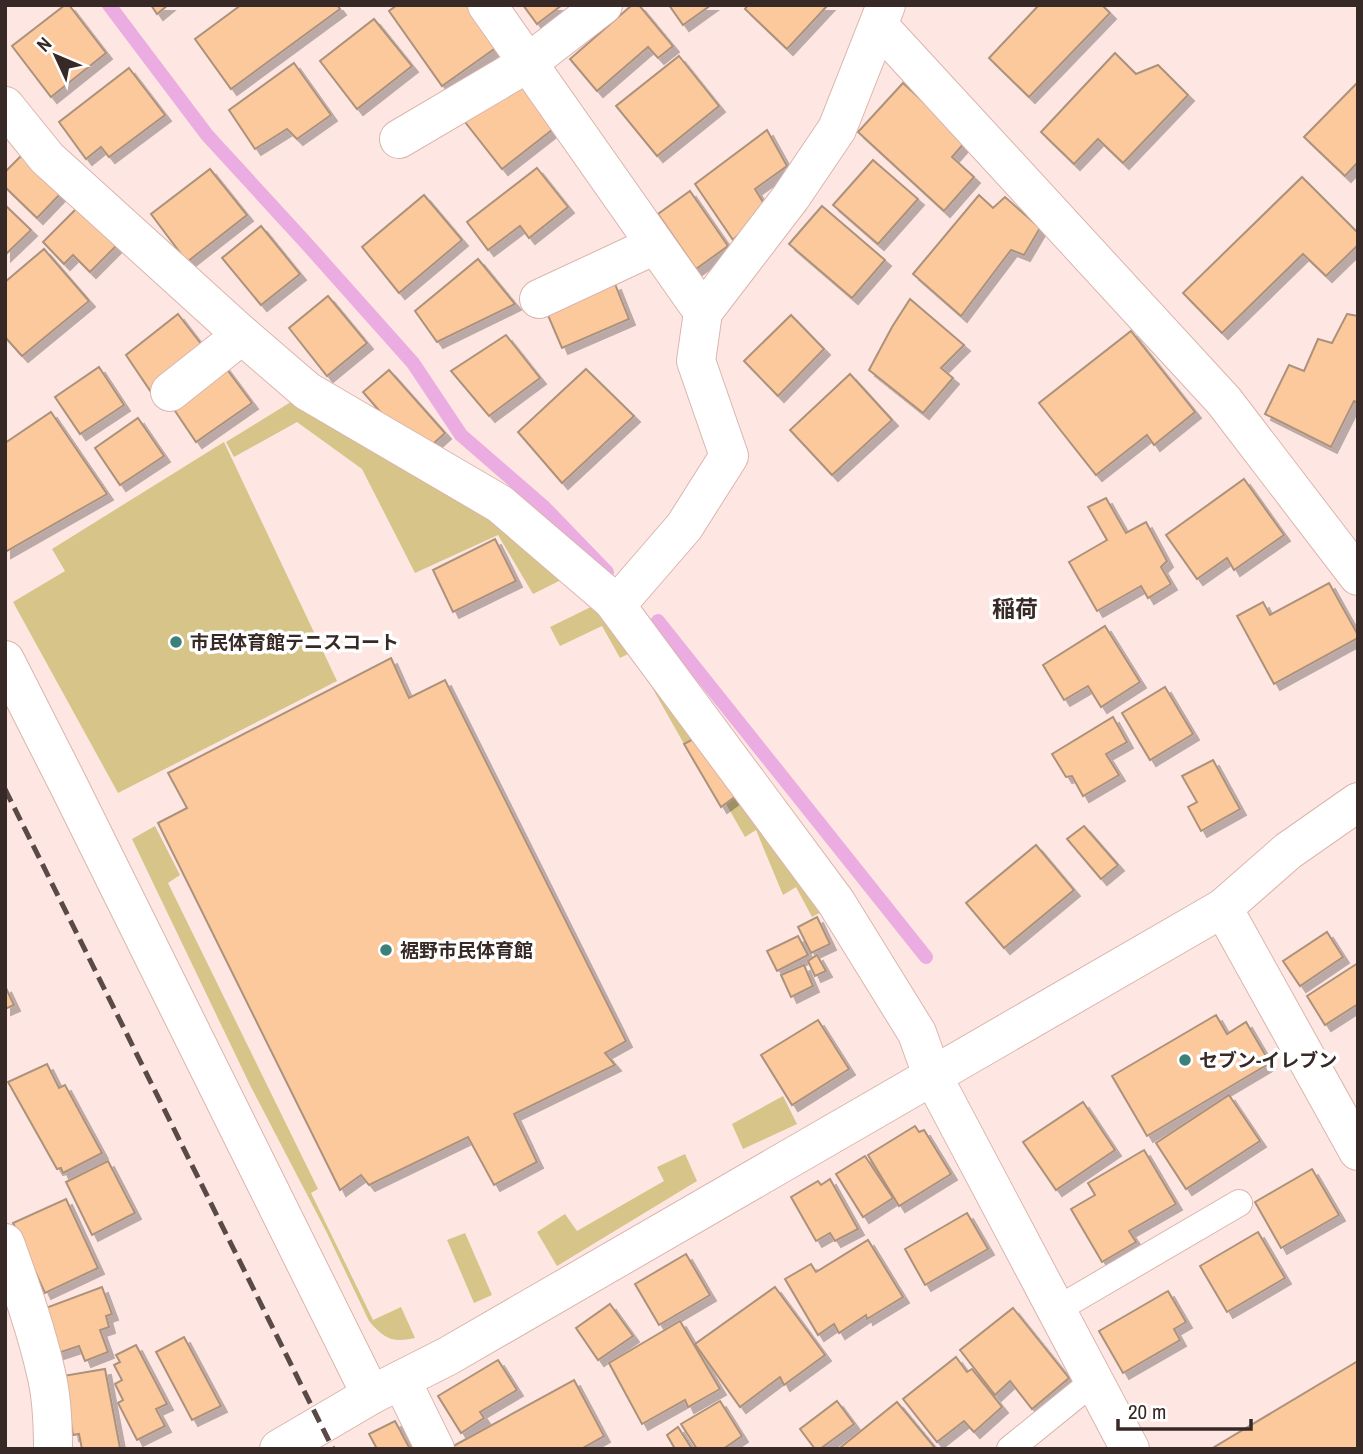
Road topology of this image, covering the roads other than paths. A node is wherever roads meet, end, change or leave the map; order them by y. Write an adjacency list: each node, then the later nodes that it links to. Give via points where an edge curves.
1 (487, 5): 4 (street)
2 (603, 5): 4 (street)
3 (882, 16): 9 (street, via 837,129); 12 (street, via 1224,401)
4 (527, 63): 6 (street); 7 (street)
5 (5, 106): 10 (street, via 47,158)
6 (399, 139)
7 (655, 245): 8 (street); 9 (street)
8 (540, 299)
9 (704, 312): 13 (street, via 696,361 729,456 684,527 626,594)
10 (242, 335): 11 (street); 13 (street, via 307,391 500,504)
11 (170, 392)
12 (1358, 576)
13 (612, 600): 17 (street, via 836,902 917,1033)
14 (5, 660): 23 (street)
15 (1358, 802): 16 (street, via 1288,852)
16 (1223, 908): 17 (street); 18 (street)
17 (932, 1075): 21 (street); 23 (street, via 448,1356)
18 (1358, 1151)
19 (1239, 1203): 21 (lane)
20 (5, 1242): 24 (street, via 47,1375)
21 (1056, 1310): 22 (street)
22 (1094, 1381): 27 (lane); 28 (street)
23 (386, 1387): 25 (street); 26 (street)
24 (52, 1449)
25 (279, 1449)
26 (435, 1449)
27 (1010, 1449)
28 (1130, 1449)

